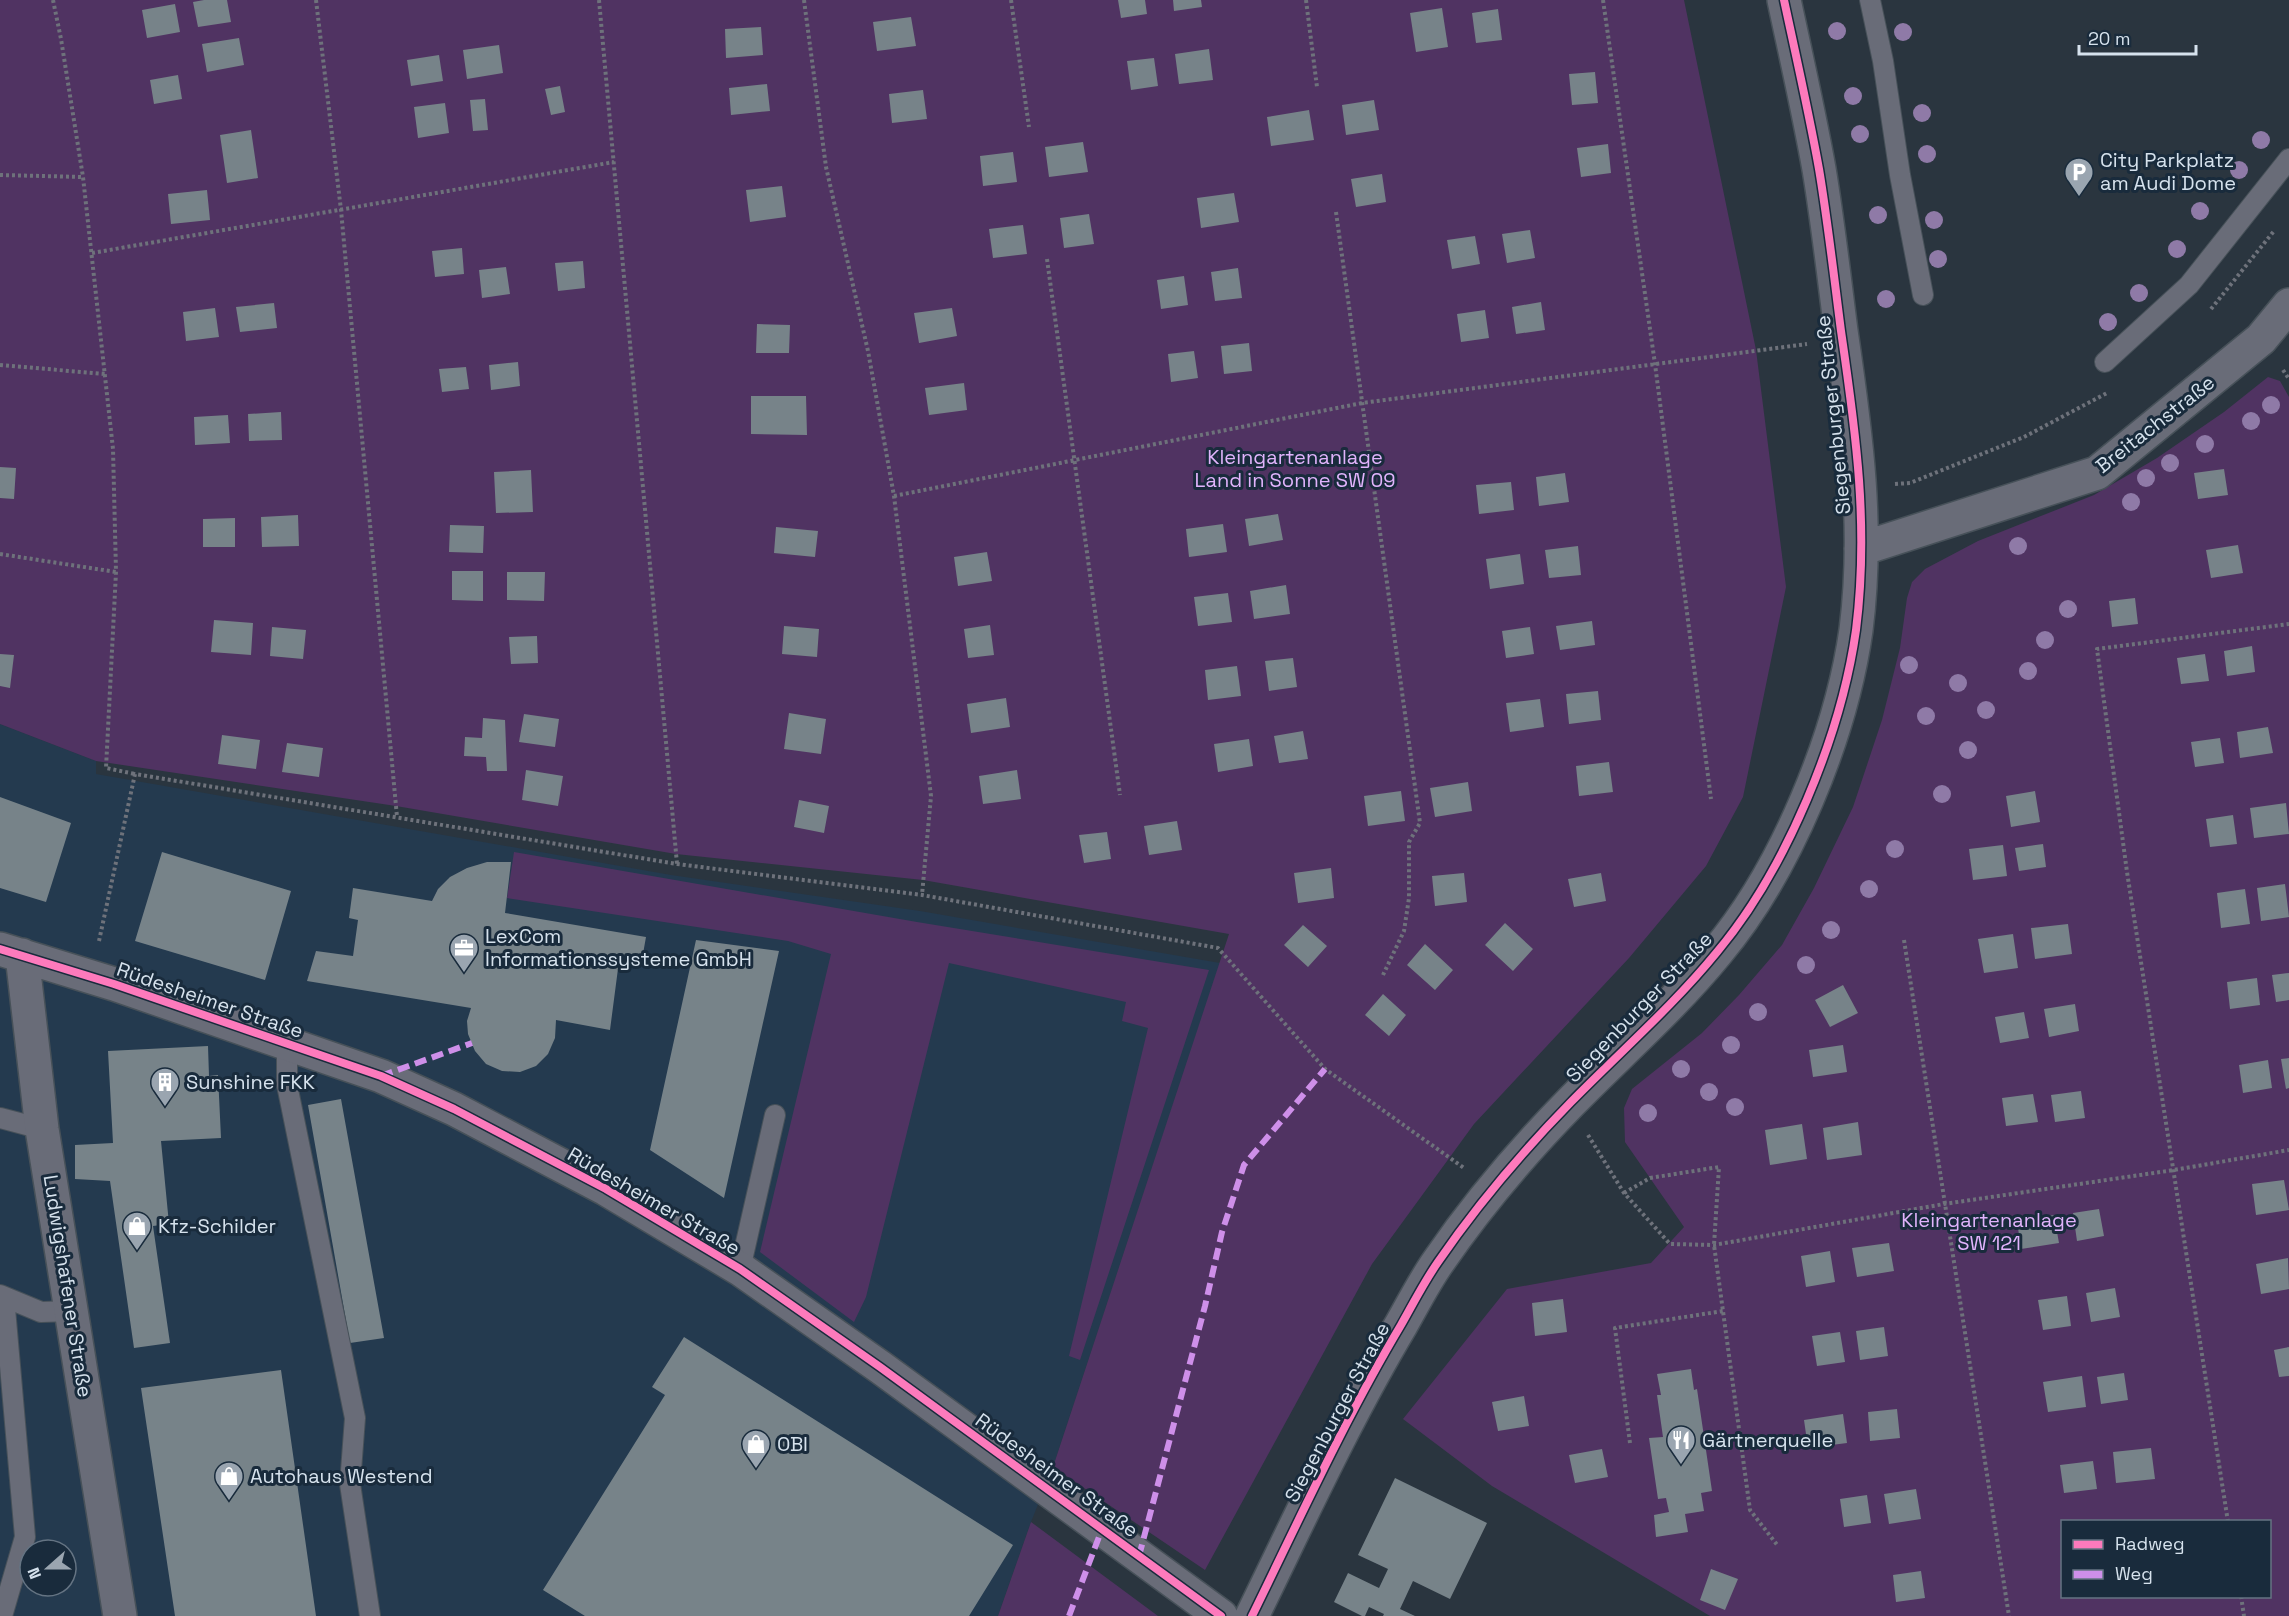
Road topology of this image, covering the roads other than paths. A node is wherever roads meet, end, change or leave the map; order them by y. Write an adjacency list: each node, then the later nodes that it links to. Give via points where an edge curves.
1 (1784, 0): 7 (street, Siegenburger Straße, via 1819,169 1853,411 1861,486)
2 (1870, 0): 4 (lane)
3 (2289, 159): 6 (lane, via 2189,285)
4 (1923, 295)
5 (2289, 305): 7 (street, Breitachstraße, via 2261,339 2097,473)
6 (2105, 362)
7 (1861, 549): 20 (street, Siegenburger Straße, via 1856,630 1824,756 1791,834 1757,896 1719,951 1569,1104 1493,1189 1437,1264 1364,1387)
8 (11, 952): 9 (street, Rüdesheimer Straße); 12 (street, Ludwigshafener Straße)
9 (287, 1042): 13 (street, Rüdesheimer Straße, via 381,1076 454,1109 606,1189); 18 (lane, via 287,1085 355,1418 350,1484)
10 (775, 1115): 13 (lane)
11 (0, 1118): 12 (lane)
12 (42, 1129): 15 (street, Ludwigshafener Straße)
13 (740, 1269): 19 (street, Rüdesheimer Straße)
14 (2, 1296): 15 (lane, via 41,1312); 16 (lane, via 25,1537)
15 (72, 1311): 17 (street, Ludwigshafener Straße)
16 (3, 1616)
17 (120, 1616)
18 (370, 1616)
19 (1221, 1616)
20 (1252, 1616)

